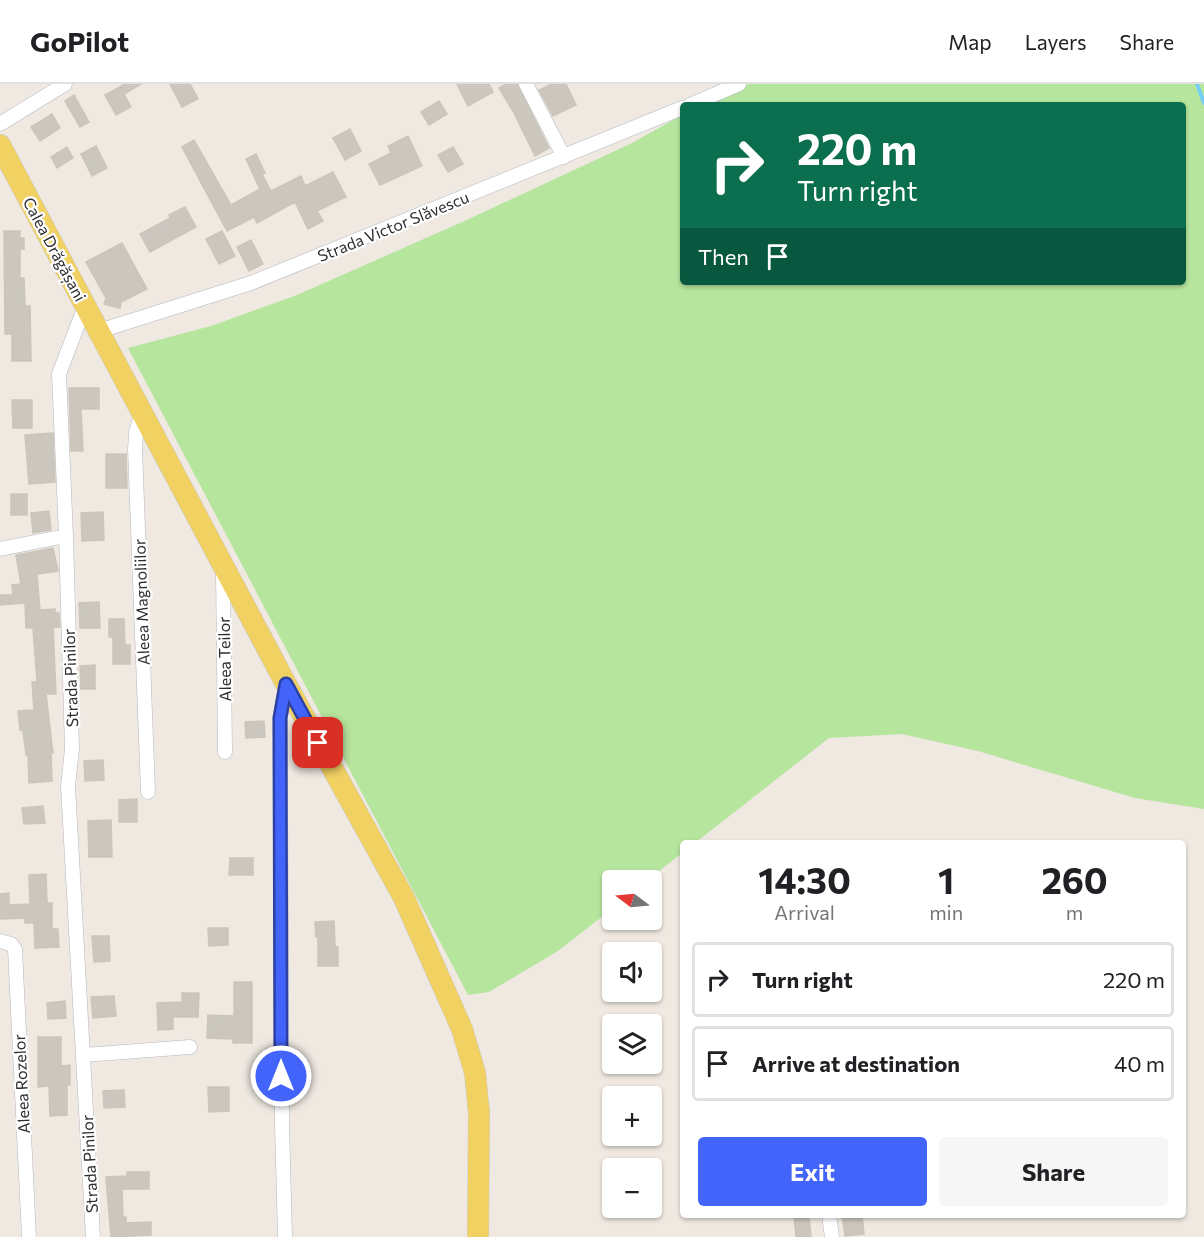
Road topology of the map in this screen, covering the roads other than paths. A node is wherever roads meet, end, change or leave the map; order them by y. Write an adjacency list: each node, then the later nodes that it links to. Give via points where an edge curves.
1 (65, 84): 6 (street)
2 (526, 84): 8 (street)
3 (739, 84): 4 (street)
4 (697, 102)
5 (680, 109): 8 (street, Strada Victor Slăvescu)
6 (0, 124)
7 (1, 150): 9 (main road, Calea Drăgășani)
8 (564, 157): 10 (street, Strada Victor Slăvescu, via 251,283)
9 (85, 306): 10 (main road, Calea Drăgășani); 12 (street, Strada Pinilor, via 59,374)
10 (99, 331): 11 (main road, Calea Drăgășani)
11 (142, 412): 14 (main road, Calea Drăgășani); 17 (street, Aleea Magnoliilor, via 135,450)
12 (66, 536): 13 (street); 20 (street, Strada Pinilor, via 72,749 68,786)
13 (0, 549)
14 (223, 566): 15 (main road, Calea Drăgășani); 16 (street, Aleea Teilor)
15 (286, 684): 24 (street, via 280,718); 25 (main road, Calea Drăgășani, via 404,898 462,1029 475,1073 479,1113)
16 (225, 752)
17 (148, 792)
18 (0, 940): 22 (street, Aleea Rozelor, via 15,948)
19 (190, 1047): 20 (street)
20 (84, 1055): 23 (street, Strada Pinilor)
21 (829, 1218): 26 (street)
22 (29, 1237)
23 (93, 1237)
24 (285, 1237)
25 (478, 1237)
26 (832, 1237)

